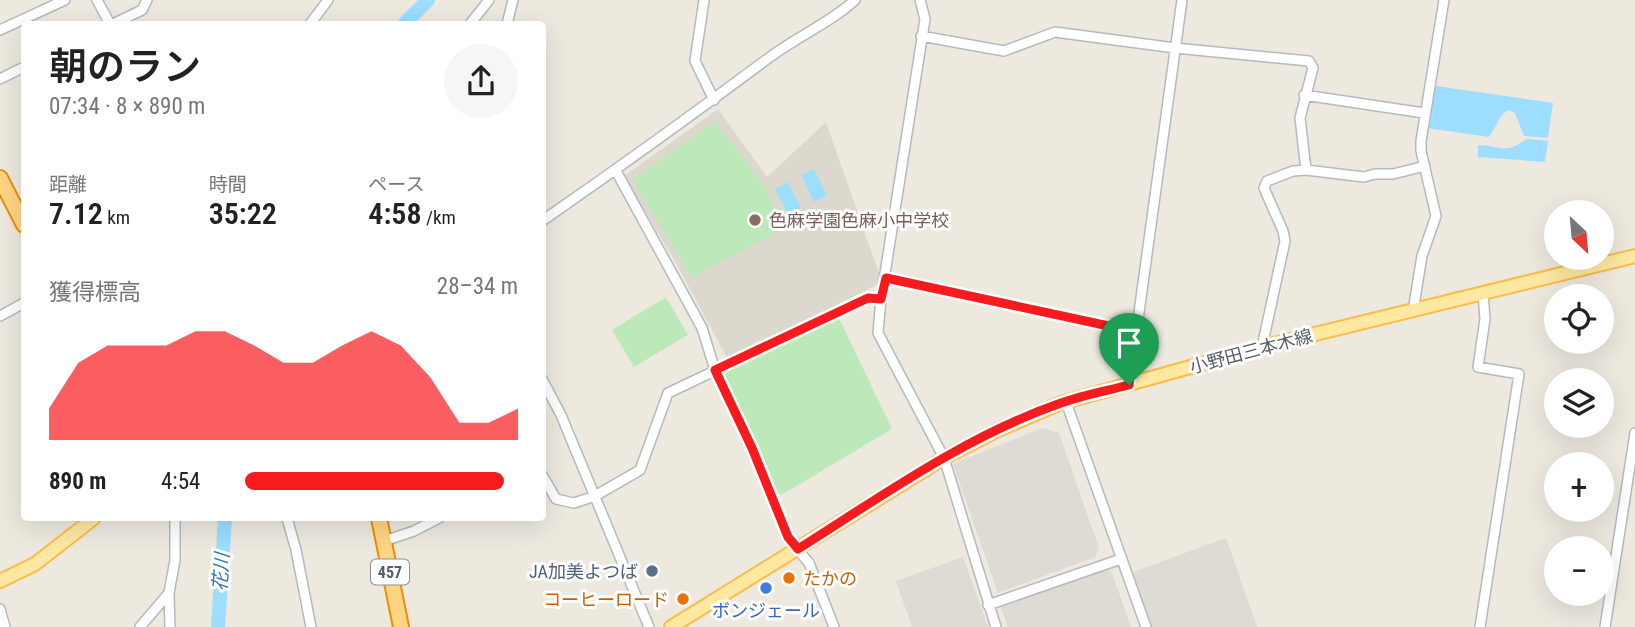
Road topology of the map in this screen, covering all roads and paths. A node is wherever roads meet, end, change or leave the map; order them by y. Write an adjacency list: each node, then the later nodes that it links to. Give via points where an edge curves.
1 (64, 0): 12 (street)
2 (97, 0): 13 (street)
3 (147, 0): 14 (street, via 142,10)
4 (328, 0): 15 (street)
5 (489, 0): 16 (street)
6 (513, 0): 17 (street)
7 (704, 0): 25 (street, via 695,61)
8 (855, 0): 25 (street)
9 (920, 0): 20 (street, via 925,19)
10 (1182, 0): 21 (street)
11 (1444, 0): 26 (street)
12 (26, 21)
13 (109, 21)
14 (118, 21)
15 (312, 21)
16 (472, 21)
17 (508, 21)
18 (21, 23): 19 (street)
19 (0, 30)
20 (921, 36): 21 (street, via 1004,51 1055,32); 34 (street)
21 (1175, 48): 24 (street, via 1309,61 1313,68); 40 (street)
22 (21, 68): 23 (street)
23 (0, 79)
24 (1304, 95): 26 (street); 28 (street, via 1300,118)
25 (713, 100): 29 (street)
26 (1424, 113): 27 (street, via 1421,151)
27 (1425, 166): 28 (street, via 1364,177); 38 (street, via 1436,216 1421,261)
28 (1306, 170): 41 (street, via 1267,181 1264,188 1285,241)
29 (616, 171): 31 (street); 42 (street, via 702,328)
30 (0, 178): 32 (highway)
31 (546, 218)
32 (21, 219)
33 (1635, 257): 35 (main road, 小野田三本木線)
34 (886, 278): 36 (street); 40 (street)
35 (1483, 293): 38 (main road, 小野田三本木線); 72 (street, via 1485,319 1478,367 1519,374)
36 (881, 299): 42 (street, via 868,298); 47 (street, via 878,333)
37 (21, 305): 39 (street)
38 (1413, 311): 41 (main road, 小野田三本木線)
39 (0, 316)
40 (1135, 329): 43 (street)
41 (1262, 347): 43 (main road, 小野田三本木線)
42 (715, 370): 49 (street, via 668,393 640,470); 56 (street, via 788,537)
43 (1129, 385): 45 (main road, 小野田三本木線)
44 (546, 387): 49 (street)
45 (1066, 402): 47 (main road, 小野田三本木線, via 998,429); 57 (street)
46 (1635, 433): 73 (street)
47 (944, 458): 56 (main road, 小野田三本木線); 60 (street)
48 (546, 482): 49 (street, via 556,499 574,503)
49 (596, 496): 67 (street)
50 (90, 521): 58 (main road, via 35,564)
51 (175, 521): 59 (street)
52 (288, 521): 65 (street)
53 (380, 521): 55 (highway, 457)
54 (433, 521): 55 (street)
55 (383, 541): 66 (highway, 457)
56 (798, 549): 68 (main road, 小野田三本木線); 69 (street, via 810,565)
57 (1121, 559): 60 (street); 71 (street)
58 (0, 581)
59 (169, 593): 63 (street); 64 (street)
60 (988, 605): 70 (street)
61 (0, 609): 62 (street)
62 (5, 627)
63 (140, 627)
64 (170, 627)
65 (311, 627)
66 (401, 627)
67 (649, 627)
68 (671, 627)
69 (834, 627)
70 (996, 627)
71 (1146, 627)
72 (1480, 627)
73 (1605, 627)

